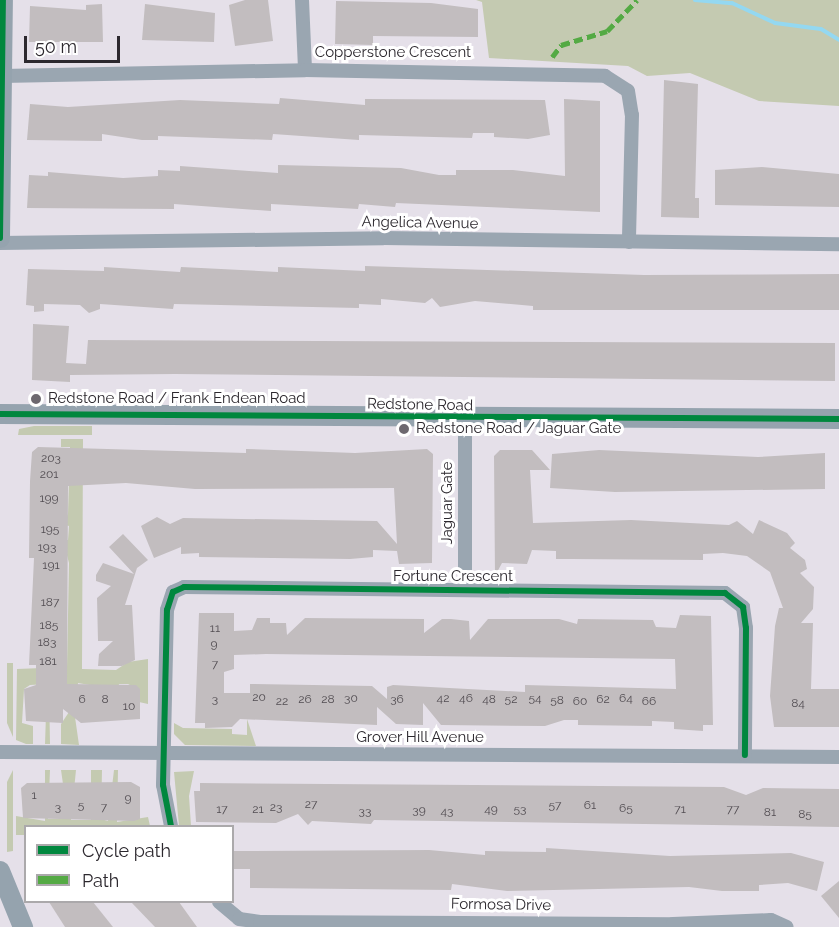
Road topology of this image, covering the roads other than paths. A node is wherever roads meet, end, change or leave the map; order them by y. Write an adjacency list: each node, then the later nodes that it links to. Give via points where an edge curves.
1 (3, 0): 4 (street)
2 (302, 0): 3 (street)
3 (305, 69): 4 (street, Copperstone Crescent); 6 (street, Copperstone Crescent, via 556,72 605,76 619,82 628,91 632,115)
4 (2, 76): 5 (street)
5 (0, 241): 6 (street, Angelica Avenue, via 383,238)
6 (629, 242): 7 (street, Angelica Avenue)
7 (839, 244)
8 (0, 414): 9 (street, Redstone Road)
9 (465, 417): 10 (street, Redstone Road); 11 (street, Jaguar Gate)
10 (839, 419)
11 (465, 589): 13 (street, Fortune Crescent, via 184,587 173,592 167,610); 14 (street, Fortune Crescent, via 713,592 735,599 742,607 746,628)
12 (0, 752): 13 (street, Grover Hill Avenue)
13 (165, 753): 14 (street, Grover Hill Avenue); 16 (street, via 164,802)
14 (745, 755): 15 (street, Grover Hill Avenue)
15 (839, 757)
16 (171, 825)
17 (0, 871): 19 (street)
18 (220, 903): 20 (street, Formosa Drive, via 239,919 260,922 673,924 771,920)
19 (23, 927)
20 (787, 927)

